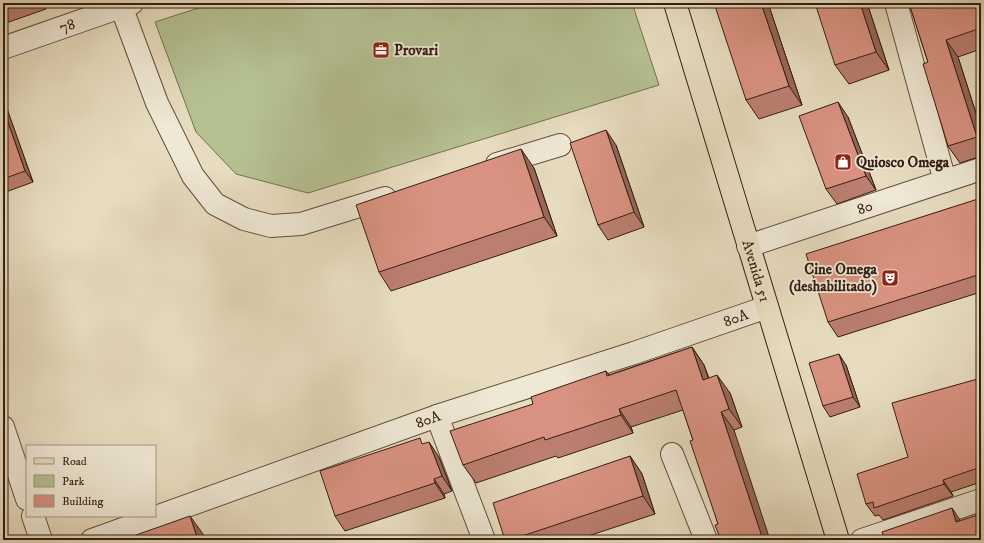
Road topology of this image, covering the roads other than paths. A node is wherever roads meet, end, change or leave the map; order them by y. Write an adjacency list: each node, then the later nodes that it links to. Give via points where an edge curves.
1 (674, 3): 10 (main road, Avenida 51)
2 (896, 3): 8 (street)
3 (126, 5): 4 (street, 78); 9 (street, via 157,103 193,176 215,204 244,219 271,226 301,224)
4 (3, 48)
5 (560, 145): 7 (street)
6 (981, 169): 8 (street, 80)
7 (476, 171)
8 (945, 181): 10 (street, 80)
9 (408, 192)
10 (748, 246): 11 (main road, Avenida 51)
11 (767, 307): 12 (street, 80A); 24 (main road, Avenida 51)
12 (437, 416): 19 (street, 80A); 22 (street)
13 (3, 430): 15 (street)
14 (672, 454): 23 (street)
15 (26, 496)
16 (981, 500): 25 (street)
17 (33, 517): 20 (street)
18 (156, 517): 21 (street, 80A)
19 (156, 517)
20 (41, 540)
21 (92, 540)
22 (484, 540)
23 (706, 540)
24 (838, 540)
25 (862, 540)

